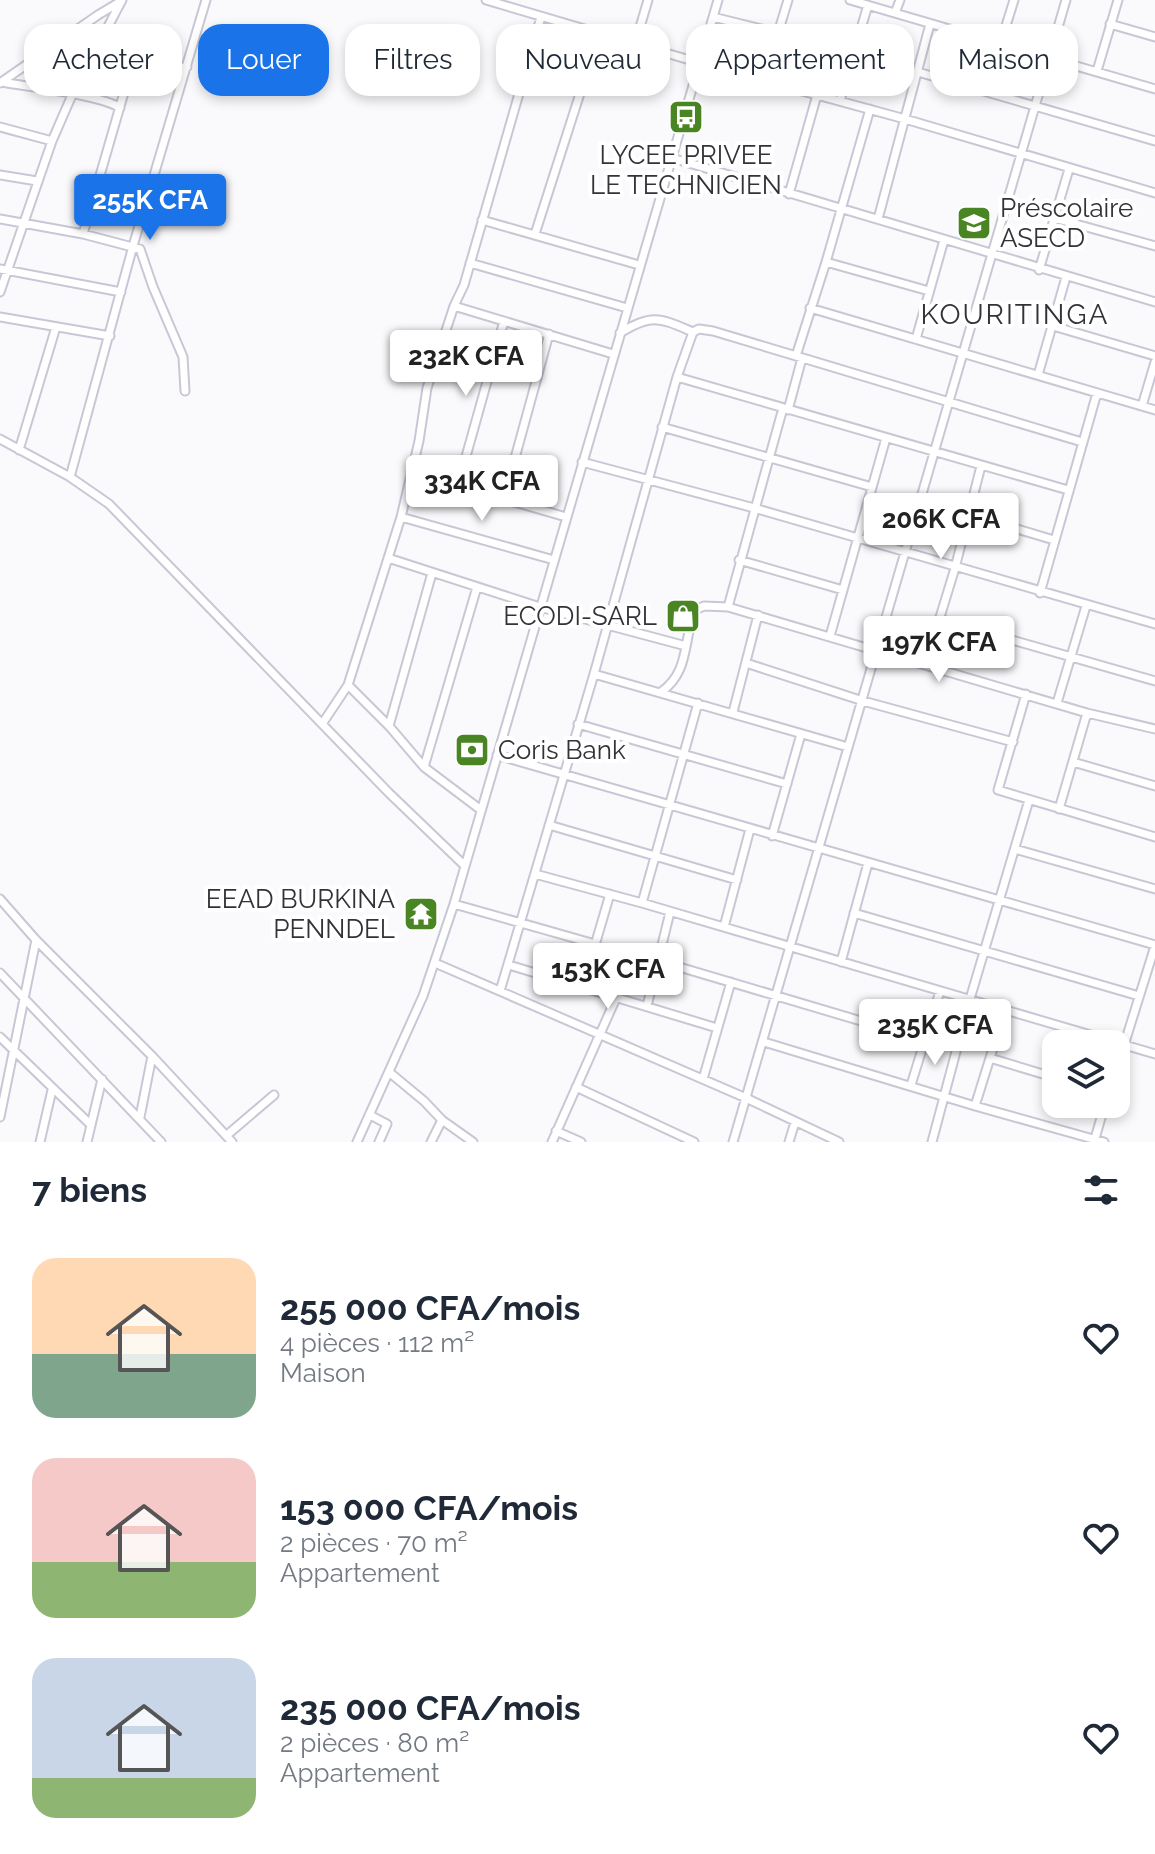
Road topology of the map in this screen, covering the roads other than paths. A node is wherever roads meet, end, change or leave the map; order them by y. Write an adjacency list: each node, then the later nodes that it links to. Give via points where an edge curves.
1 (206, 0): 30 (street)
2 (648, 0): 18 (street)
3 (718, 0): 15 (street)
4 (788, 0): 21 (street)
5 (850, 0): 12 (street)
6 (900, 0): 13 (street)
7 (1014, 0): 24 (street)
8 (1066, 0): 25 (street)
9 (1118, 0): 26 (street)
10 (121, 1): 16 (street); 33 (street)
11 (492, 1): 14 (street)
12 (868, 5): 13 (street); 22 (street)
13 (895, 13): 23 (street)
14 (541, 17): 17 (street); 64 (street)
15 (713, 17): 19 (street); 20 (street)
16 (109, 24)
17 (565, 24)
18 (641, 24)
19 (711, 24)
20 (741, 24)
21 (781, 24)
22 (862, 24)
23 (930, 24): 32 (street)
24 (1007, 24)
25 (1059, 24)
26 (1110, 24): 27 (street); 31 (street)
27 (1155, 37)
28 (1078, 66): 31 (street)
29 (182, 67): 30 (street)
30 (187, 67): 69 (street)
31 (1097, 71): 35 (street)
32 (918, 72): 46 (street); 49 (street)
33 (1, 82): 34 (street)
34 (24, 86)
35 (1155, 89)
36 (72, 96): 51 (street)
37 (77, 96): 47 (street)
38 (123, 96): 47 (street)
39 (579, 96): 67 (street)
40 (690, 96): 54 (street)
41 (817, 96): 59 (street)
42 (821, 96): 45 (street)
43 (841, 96): 45 (street)
44 (1038, 96): 46 (street)
45 (840, 101): 48 (street)
46 (1036, 104): 52 (street); 53 (street)
47 (120, 108): 66 (street)
48 (870, 109): 49 (street); 60 (street)
49 (905, 119): 53 (street); 63 (street)
50 (0, 127): 51 (street)
51 (52, 141): 57 (street)
52 (1155, 141)
53 (1021, 155): 55 (street); 71 (street)
54 (672, 158): 59 (street); 74 (street)
55 (1069, 169): 58 (street); 61 (street)
56 (0, 175): 57 (street)
57 (37, 181): 65 (street)
58 (1155, 193)
59 (789, 194): 60 (street)
60 (843, 210): 63 (street); 72 (street)
61 (1054, 218): 70 (street); 76 (street)
62 (0, 219): 65 (street)
63 (878, 219): 68 (street)
64 (482, 220): 67 (street); 73 (street)
65 (24, 223): 66 (street); 75 (street)
66 (83, 234): 69 (street)
67 (535, 234): 74 (street)
68 (944, 240): 71 (street); 78 (street)
69 (133, 246): 80 (street); 100 (street, via 143,253 179,345)
70 (1155, 246)
71 (991, 255): 76 (street); 95 (street)
72 (826, 262): 78 (street); 84 (street)
73 (470, 263): 82 (street); 83 (street)
74 (639, 265): 83 (street)
75 (4, 270): 79 (street); 80 (street)
76 (1039, 270): 77 (street)
77 (1066, 277): 81 (street); 87 (street)
78 (929, 291): 93 (street)
79 (0, 292)
80 (121, 292): 92 (street)
81 (1155, 302)
82 (454, 306): 86 (street); 115 (street, via 427,388)
83 (627, 308): 90 (street)
84 (810, 308): 93 (street); 96 (street)
85 (0, 317): 88 (street)
86 (504, 321): 91 (street); 118 (street)
87 (1053, 326): 97 (street); 98 (street)
88 (56, 327): 92 (street); 110 (street)
89 (693, 332): 90 (street, via 652,318); 96 (street, via 713,331); 99 (street)
90 (619, 333): 94 (street)
91 (549, 334): 94 (street); 121 (street)
92 (110, 336): 116 (street)
93 (916, 339): 95 (street)
94 (613, 354): 113 (street)
95 (964, 354): 98 (street); 102 (street)
96 (799, 357): 102 (street); 104 (street)
97 (1155, 359): 103 (street)
98 (1038, 375): 101 (street)
99 (677, 377): 104 (street); 106 (street)
100 (185, 391)
101 (1097, 393): 103 (street); 109 (street)
102 (950, 404): 109 (street); 111 (street)
103 (1142, 406): 105 (street)
104 (786, 409): 107 (street); 112 (street)
105 (1155, 410)
106 (662, 427): 112 (street); 117 (street)
107 (886, 438): 111 (street); 119 (street)
108 (0, 439): 110 (street)
109 (1082, 442): 120 (street)
110 (19, 450): 116 (street)
111 (935, 451): 114 (street); 128 (street)
112 (769, 457): 119 (street); 122 (street)
113 (582, 462): 117 (street); 125 (street)
114 (981, 466): 120 (street); 123 (street)
115 (411, 472): 118 (street); 124 (street)
116 (70, 477): 160 (street, via 109,504)
117 (647, 480): 122 (street); 143 (street)
118 (458, 485): 121 (street)
119 (872, 487): 126 (street)
120 (1068, 490): 127 (street)
121 (504, 498): 125 (street)
122 (754, 508): 126 (street); 131 (street)
123 (970, 515): 127 (street); 132 (street)
124 (401, 517): 129 (street); 130 (street)
125 (566, 517): 130 (street)
126 (857, 538): 128 (street); 135 (street)
127 (1054, 540): 136 (street)
128 (905, 552): 132 (street); 146 (street)
129 (388, 558): 133 (street); 152 (street)
130 (554, 560): 138 (street)
131 (739, 560): 135 (street); 139 (street)
132 (955, 568): 136 (street); 141 (street)
133 (432, 573): 134 (street); 162 (street)
134 (477, 587): 138 (street); 170 (street)
135 (843, 590): 144 (street)
136 (1040, 593): 137 (street)
137 (1086, 606): 142 (street); 147 (street)
138 (540, 607): 143 (street); 167 (street)
139 (728, 607): 140 (street); 145 (street, via 695,610)
140 (758, 615): 144 (street); 148 (street)
141 (939, 619): 147 (street); 149 (street)
142 (1155, 624)
143 (607, 625): 145 (street); 150 (street)
144 (830, 636): 146 (street)
145 (686, 646): 153 (street, via 679,675)
146 (877, 650): 149 (street); 155 (street)
147 (1070, 657): 151 (street); 157 (street)
148 (746, 663): 155 (street); 158 (street)
149 (926, 663): 154 (street)
150 (594, 674): 153 (street); 161 (street)
151 (1155, 681)
152 (348, 685): 160 (street); 162 (street)
153 (661, 692): 156 (street)
154 (1026, 694): 157 (street); 165 (street)
155 (863, 701): 165 (street); 166 (street)
156 (698, 703): 158 (street); 168 (street)
157 (1057, 703): 159 (street)
158 (733, 712): 164 (street)
159 (1087, 713): 163 (street); 169 (street)
160 (322, 724): 186 (street)
161 (578, 724): 168 (street); 171 (street)
162 (389, 726): 170 (street)
163 (1155, 729)
164 (801, 734): 166 (street); 172 (street)
165 (1013, 742): 174 (street, via 998,790)
166 (848, 747): 182 (street)
167 (497, 755): 171 (street); 177 (street)
168 (684, 755): 172 (street); 175 (street)
169 (1073, 762): 173 (street); 176 (street)
170 (424, 767): 177 (street)
171 (563, 773): 175 (street); 178 (street)
172 (787, 784): 180 (street)
173 (1155, 786)
174 (1029, 800): 176 (street); 183 (street)
175 (669, 805): 179 (street); 184 (street)
176 (1059, 809): 181 (street)
177 (481, 810): 186 (street)
178 (549, 825): 184 (street); 187 (street)
179 (750, 829): 180 (street); 188 (street)
180 (772, 836): 182 (street)
181 (1155, 837)
182 (819, 849): 185 (street); 202 (street)
183 (1015, 849): 189 (street); 192 (street)
184 (655, 855): 188 (street); 193 (street)
185 (868, 863): 192 (street); 196 (street)
186 (465, 866): 194 (street)
187 (535, 874): 190 (street); 197 (street)
188 (737, 880): 198 (street)
189 (1155, 889)
190 (610, 894): 193 (street); 200 (street)
191 (0, 899): 199 (street)
192 (1000, 901): 201 (street); 203 (street)
193 (642, 903): 195 (street)
194 (454, 904): 197 (street); 206 (street)
195 (670, 912): 198 (street); 204 (street)
196 (854, 913): 203 (street); 205 (street)
197 (521, 923): 200 (street); 207 (street)
198 (724, 927): 202 (street)
199 (36, 940): 215 (street); 230 (street)
200 (595, 944): 210 (street)
201 (1155, 945): 214 (street)
202 (790, 947): 205 (street); 213 (street)
203 (985, 951): 214 (street); 217 (street)
204 (659, 961): 209 (street); 218 (street)
205 (841, 962): 212 (street)
206 (435, 963): 211 (street); 232 (street)
207 (509, 965): 210 (street); 211 (street)
208 (0, 973): 215 (street)
209 (731, 982): 213 (street); 220 (street)
210 (583, 986): 216 (street)
211 (500, 991): 223 (street)
212 (940, 991): 217 (street); 225 (street)
213 (777, 995): 225 (street); 226 (street)
214 (1139, 996): 222 (street)
215 (24, 997): 228 (street); 234 (street)
216 (616, 998): 218 (street); 223 (street)
217 (970, 999): 219 (street); 240 (street)
218 (647, 1006): 220 (street)
219 (1005, 1010): 221 (street); 231 (street)
220 (717, 1028): 235 (street)
221 (1073, 1030)
222 (1129, 1030)
223 (601, 1035): 235 (street); 237 (street)
224 (0, 1037): 228 (street)
225 (925, 1040): 236 (street)
226 (764, 1042): 236 (street); 241 (street)
227 (1130, 1047): 229 (street)
228 (13, 1051): 238 (street); 244 (street)
229 (1155, 1054)
230 (152, 1056): 245 (street); 251 (street)
231 (990, 1058): 233 (street); 242 (street)
232 (389, 1072): 243 (street); 247 (street)
233 (1042, 1074)
234 (102, 1079): 245 (street); 249 (street)
235 (703, 1079): 241 (street)
236 (911, 1085): 240 (street)
237 (576, 1087): 250 (street); 252 (street)
238 (52, 1090): 249 (street); 254 (street)
239 (274, 1095): 251 (street)
240 (943, 1095): 242 (street); 266 (street)
241 (746, 1098): 248 (street); 263 (street)
242 (975, 1106): 253 (street)
243 (370, 1115): 257 (street); 258 (street, via 387,1124)
244 (0, 1117)
245 (140, 1117): 256 (street)
246 (1101, 1118): 253 (street)
247 (442, 1120): 259 (street); 260 (street)
248 (795, 1122): 264 (street); 265 (street)
249 (90, 1124): 255 (street)
250 (556, 1131): 261 (street); 262 (street)
251 (229, 1138)
252 (690, 1141)
253 (1094, 1141): 267 (street)
254 (40, 1142)
255 (87, 1142)
256 (161, 1142)
257 (357, 1142)
258 (379, 1142)
259 (431, 1142)
260 (473, 1142)
261 (552, 1142)
262 (581, 1142)
263 (733, 1142)
264 (789, 1142)
265 (839, 1142)
266 (932, 1142)
267 (1104, 1142)

